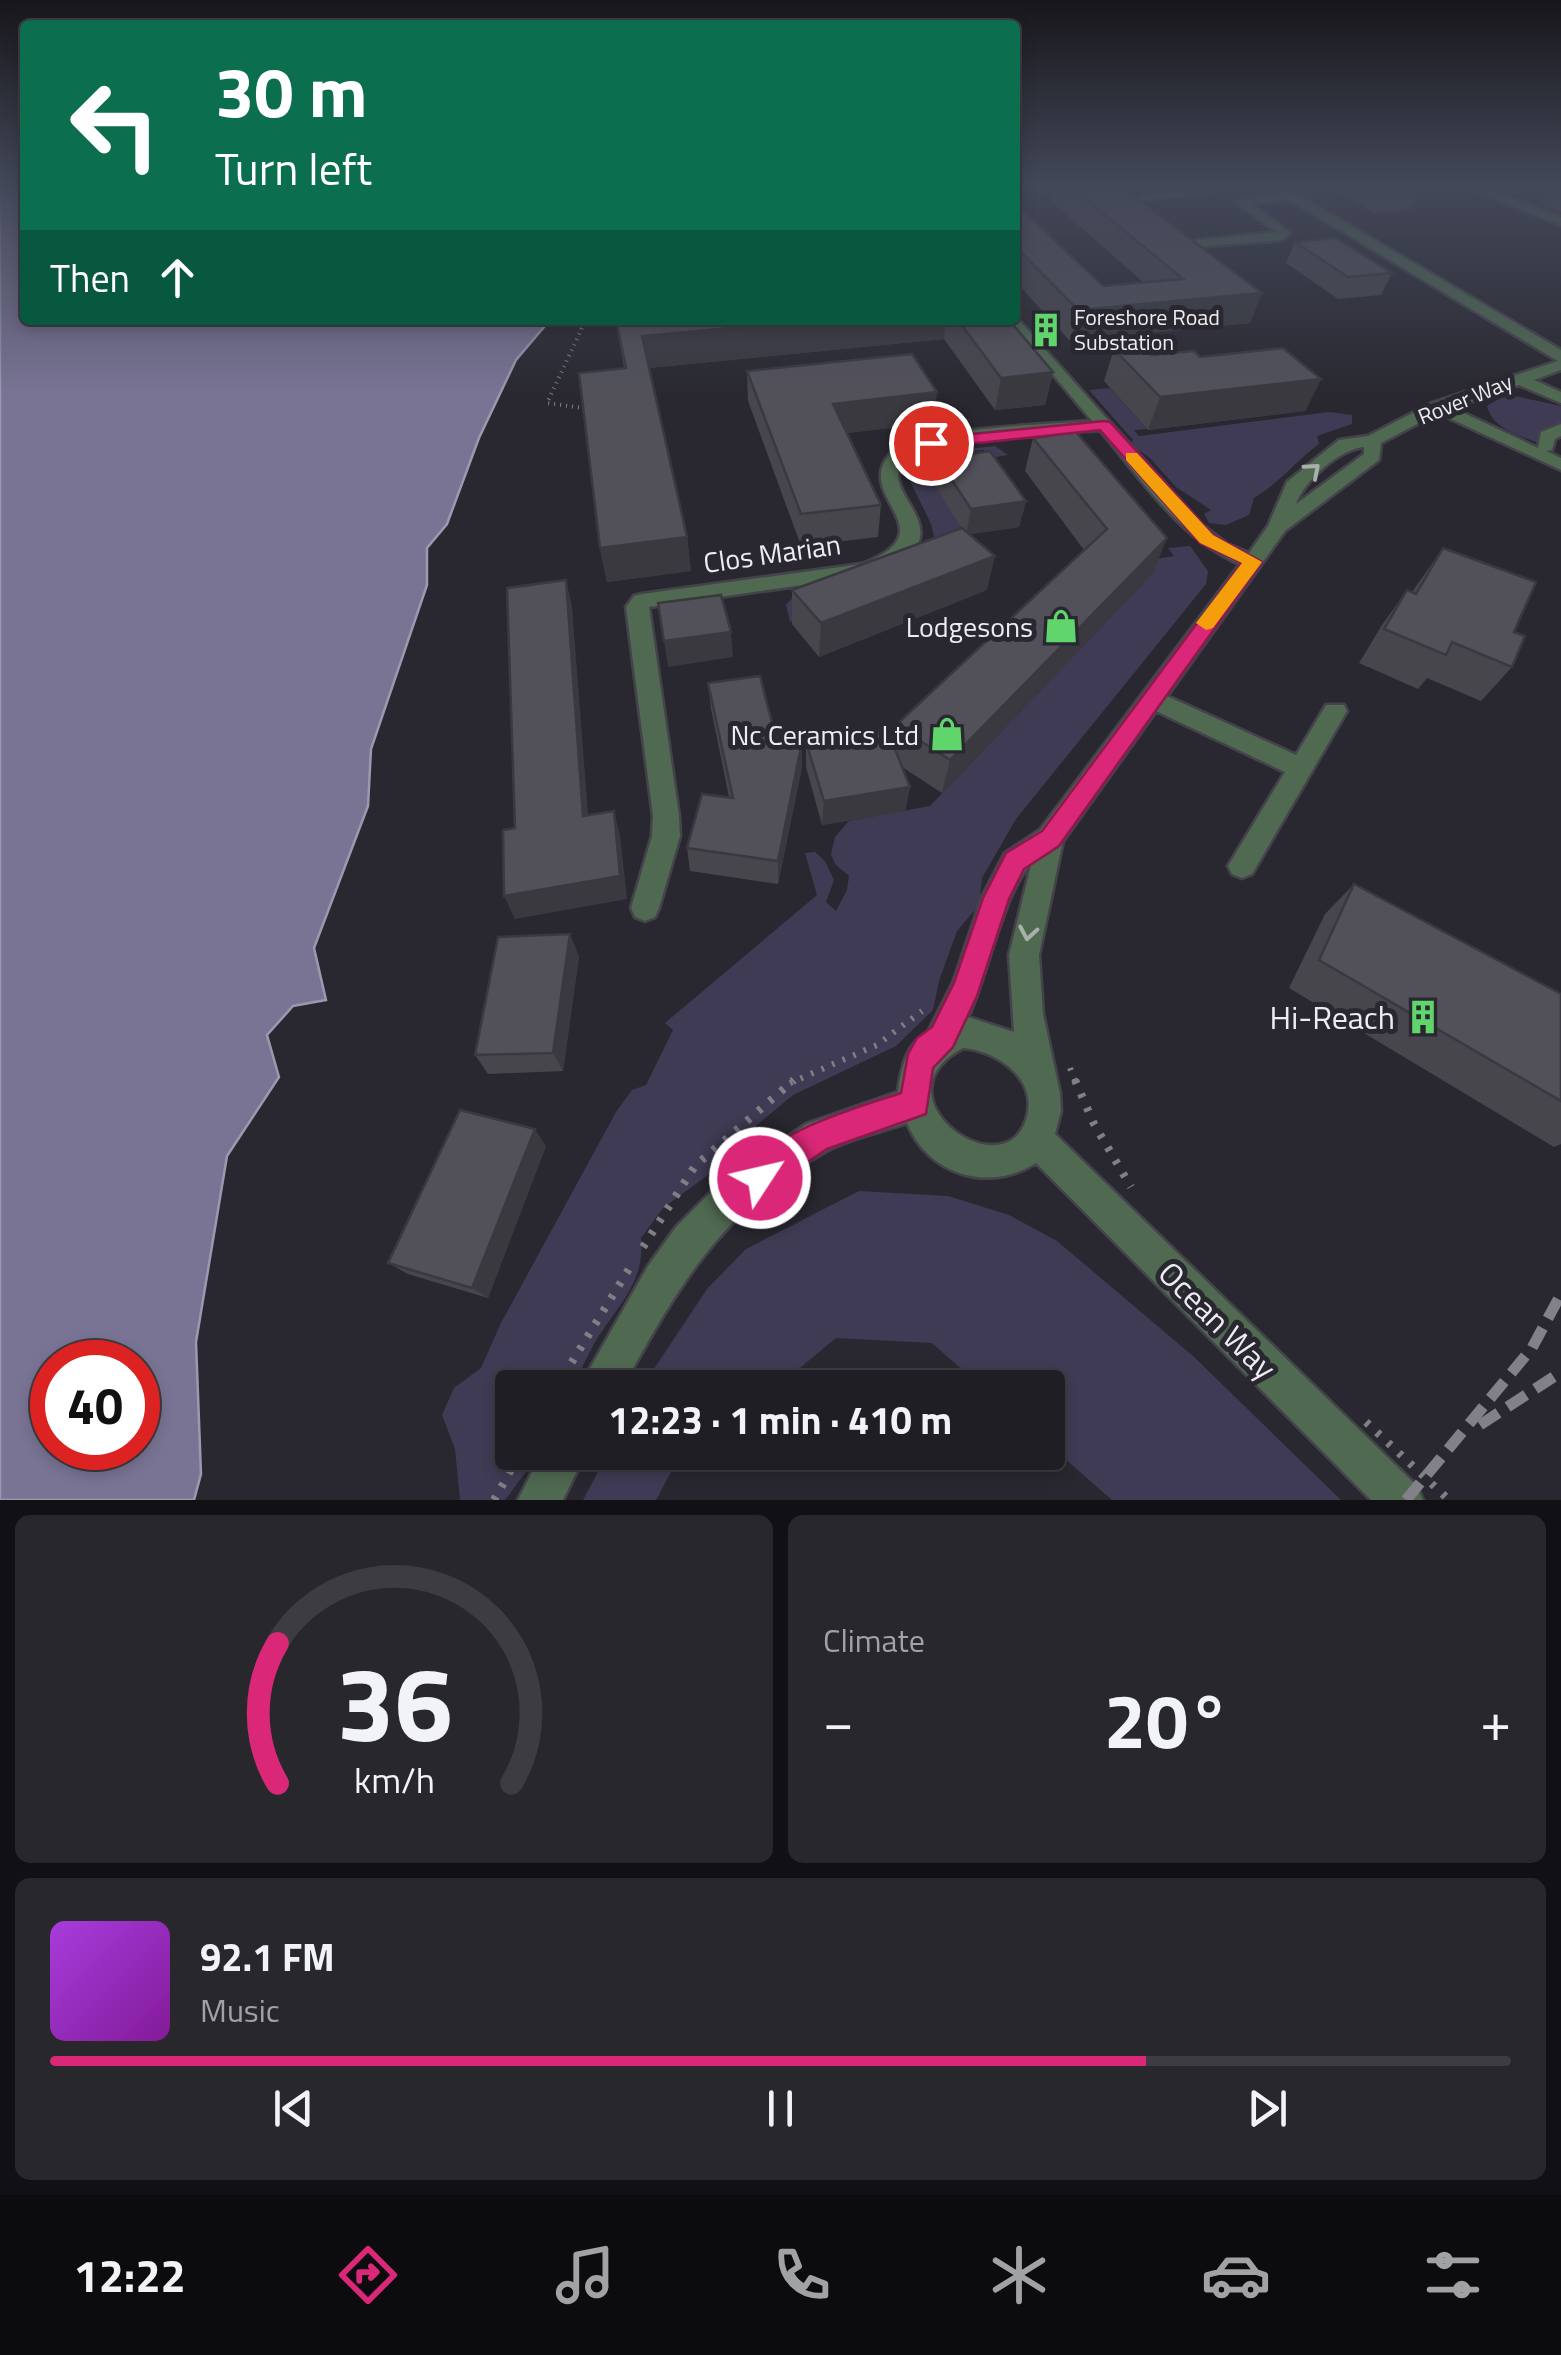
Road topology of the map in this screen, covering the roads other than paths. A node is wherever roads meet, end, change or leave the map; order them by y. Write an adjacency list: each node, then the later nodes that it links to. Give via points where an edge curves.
1 (1399, 256): 3 (street)
2 (1018, 325): 8 (street)
3 (1561, 358)
4 (1561, 366): 5 (street, Rover Way)
5 (1517, 378): 6 (street); 7 (street, Rover Way)
6 (1561, 398)
7 (1438, 407): 10 (street, Rover Way); 12 (street)
8 (1104, 425): 14 (street, via 1206,539); 20 (street, Clos Marian, via 931,443 902,453 889,478 912,536 890,563 642,601 637,607 666,816)
9 (1561, 429): 11 (street, via 1547,436)
10 (1372, 440): 13 (street, via 1373,456); 13 (street, Rover Way, one-way to 10, via 1294,486 1312,469 1345,444)
11 (1546, 446)
12 (1561, 465)
13 (1278, 527): 14 (street)
14 (1253, 562): 15 (street)
15 (1150, 698): 17 (street); 18 (street)
16 (1335, 712): 17 (street)
17 (1300, 768): 19 (street)
18 (1050, 838): 21 (street, via 1015,861); 22 (street, one-way to 22, via 1024,954 1025,1004)
19 (1242, 866)
20 (644, 908)
21 (942, 1037): 22 (street, via 998,1037 1015,1047); 23 (street, via 918,1064)
22 (1040, 1081): 24 (street, via 1045,1101)
23 (915, 1103): 24 (street, via 938,1143 980,1163 1012,1158); 25 (street, via 818,1136 730,1198 661,1278)
24 (1036, 1139): 28 (street, Ocean Way, via 1358,1436)
25 (609, 1370)
26 (556, 1470): 27 (street)
27 (540, 1500)
28 (1400, 1500)

